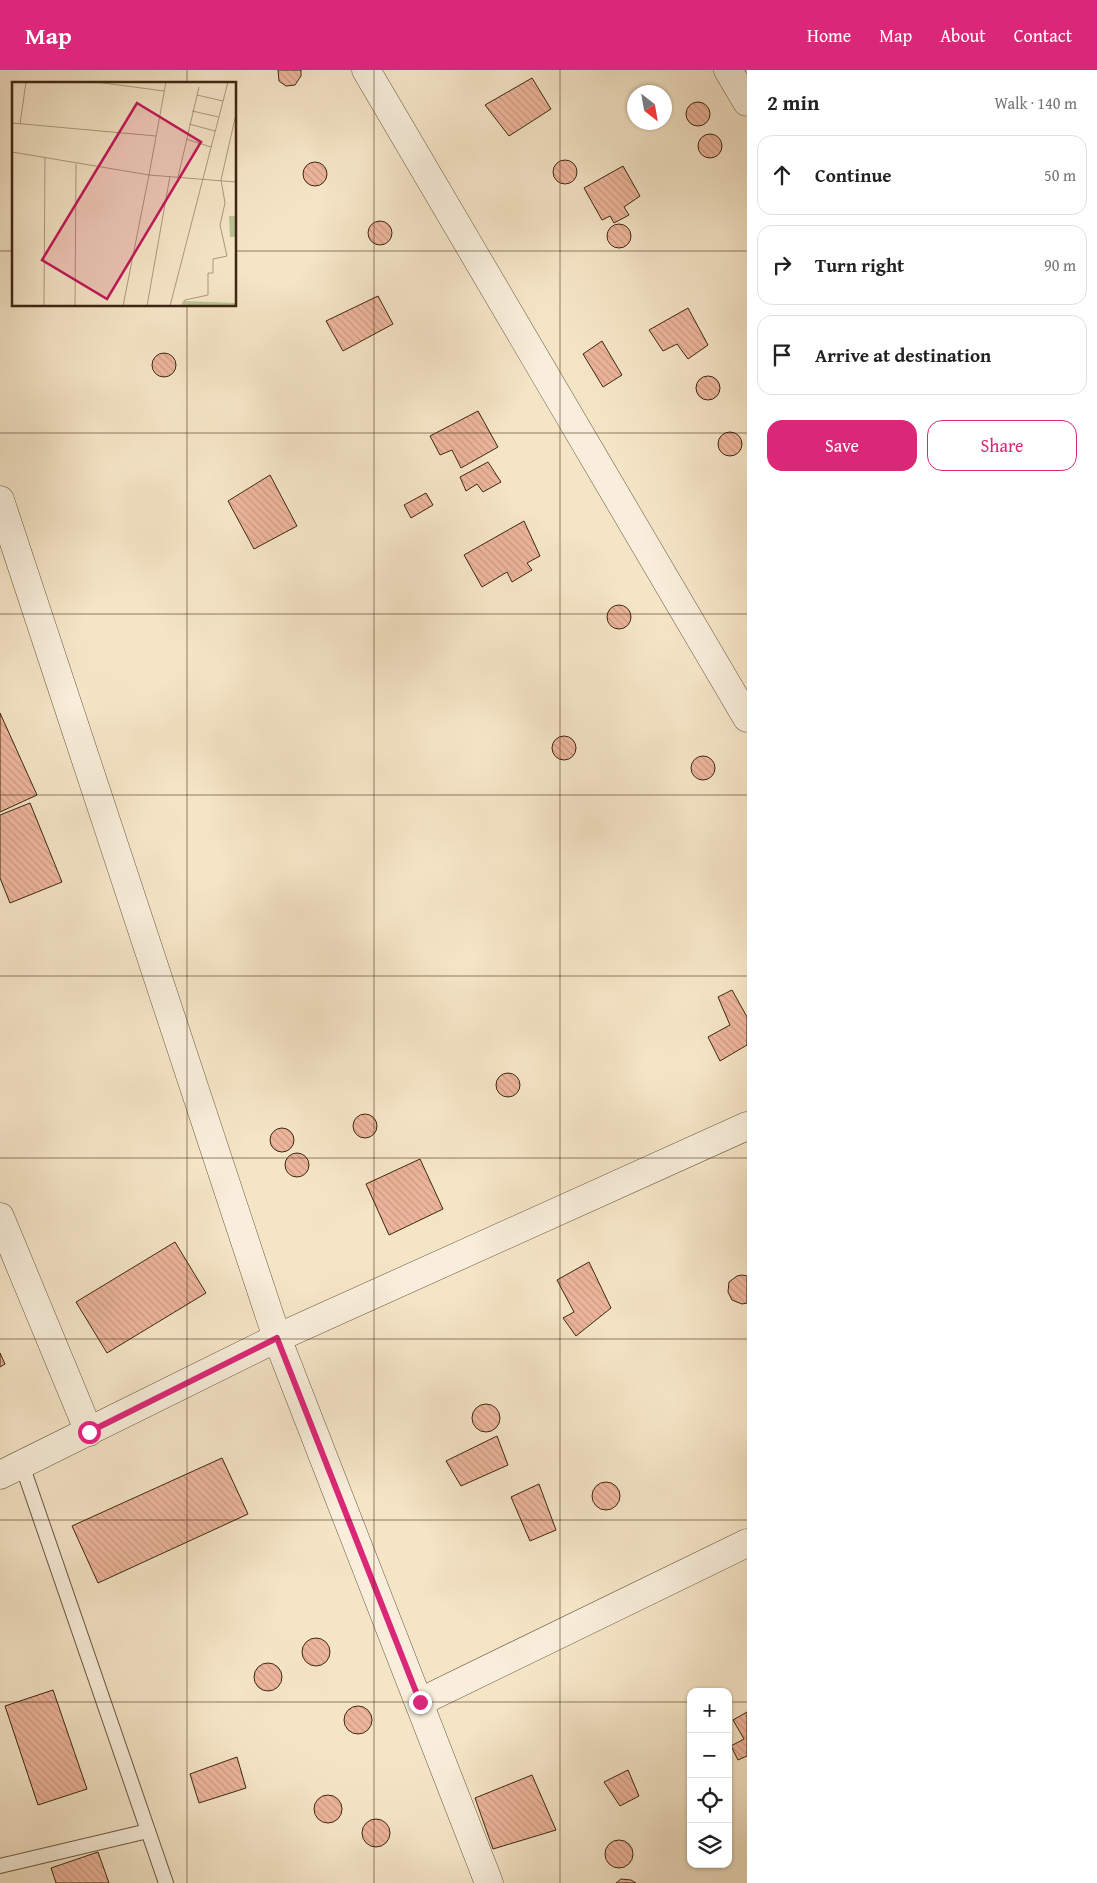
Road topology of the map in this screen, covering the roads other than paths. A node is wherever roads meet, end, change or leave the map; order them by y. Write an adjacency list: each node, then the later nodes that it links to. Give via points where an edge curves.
1 (366, 70): 5 (street)
2 (728, 70): 3 (street)
3 (747, 102)
4 (0, 500): 8 (street)
5 (747, 718)
6 (747, 1126): 8 (street)
7 (0, 1217): 9 (street)
8 (277, 1338): 9 (street); 12 (street)
9 (89, 1432): 10 (street)
10 (11, 1470): 13 (lane)
11 (747, 1543): 12 (street)
12 (420, 1702): 16 (street)
13 (148, 1831): 14 (lane); 15 (lane)
14 (0, 1866)
15 (166, 1883)
16 (489, 1883)

